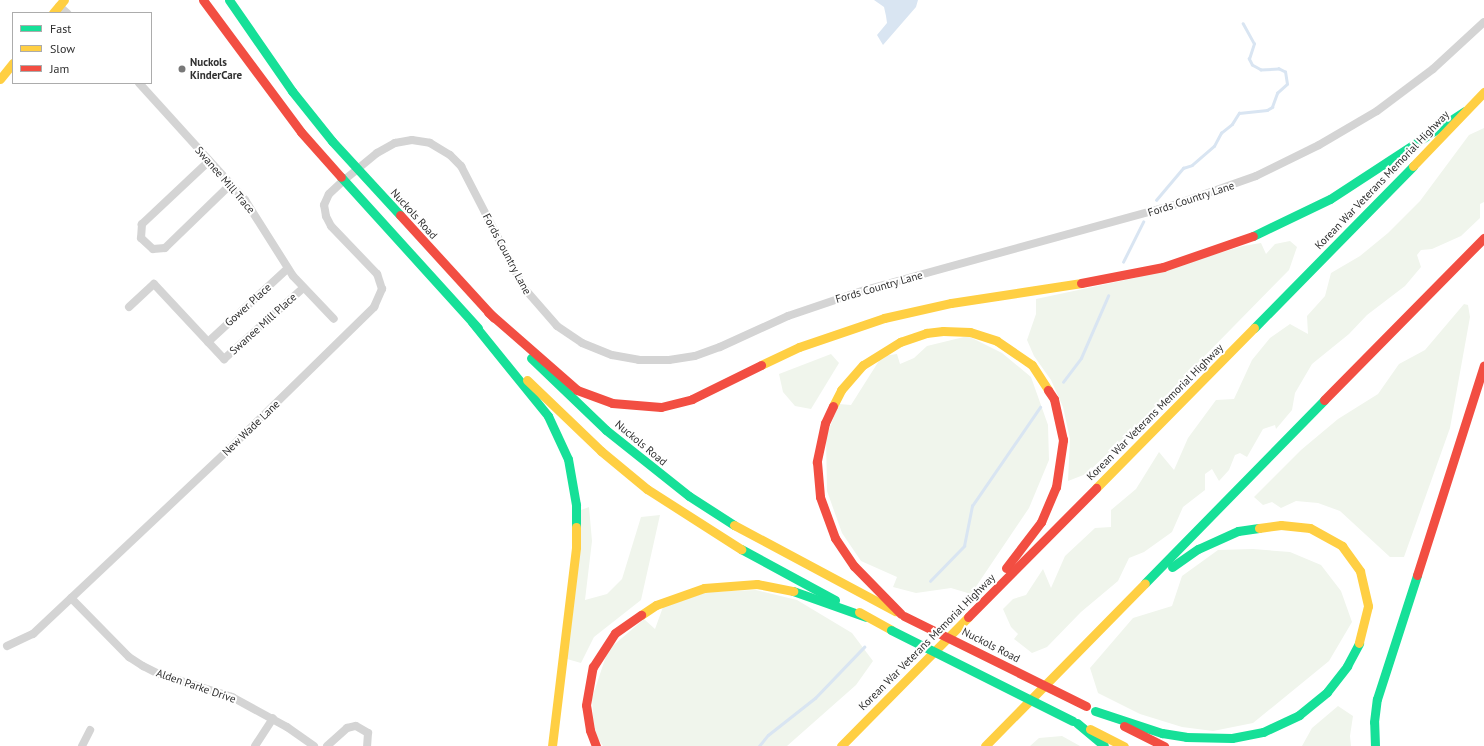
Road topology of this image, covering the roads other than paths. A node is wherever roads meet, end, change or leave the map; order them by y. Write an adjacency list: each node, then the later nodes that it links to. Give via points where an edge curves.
1 (204, 0): 11 (main road, via 272,96)
2 (229, 0): 10 (main road, Nuckols Road, via 296,96)
3 (1484, 22): 10 (street, Fords Country Lane, via 1433,69 1377,111 1319,145 1256,176 1174,205 858,292 788,316 695,356 669,360 638,360 612,355 582,342 551,320 524,288 461,166 442,149 424,142 402,141 382,150)
4 (12, 64): 5 (main road)
5 (0, 79)
6 (140, 84): 9 (street, Swanee Mill Trace)
7 (1484, 92): 8 (main road, Korean War Veterans Memorial Highway)
8 (1465, 111): 17 (main road, via 1330,199 1268,230 1222,248 1163,267 1110,279 951,303 884,318 799,347 692,399 661,408 636,408 612,404 577,390); 25 (main road, Korean War Veterans Memorial Highway, via 1360,221)
9 (208, 162): 12 (street, Swanee Mill Trace); 12 (street, via 142,224 141,238 153,249 165,248)
10 (357, 169): 11 (street, Fords Country Lane); 17 (main road, Nuckols Road)
11 (343, 181): 19 (main road); 22 (street, New Wade Lane, via 326,200 326,216 332,226 377,274 382,288 379,300 225,454)
12 (230, 185): 14 (street, Swanee Mill Trace, via 254,212)
13 (1484, 238): 26 (main road)
14 (287, 269): 15 (street, Swanee Mill Trace); 20 (street, Gower Place)
15 (303, 288): 18 (street, Swanee Mill Trace); 20 (street, Swanee Mill Place, via 224,359)
16 (129, 308): 20 (street, via 154,284)
17 (488, 312): 23 (main road, Nuckols Road, via 579,405 665,479 742,530)
18 (334, 319)
19 (472, 322): 24 (main road, via 566,418 647,488 722,539); 38 (main road, via 548,416 568,459 572,478 576,505 576,547)
20 (208, 342)
21 (1484, 365): 46 (main road, via 1377,699 1374,722)
22 (70, 598): 27 (street, New Wade Lane, via 33,634); 30 (street, Alden Parke Drive, via 129,657 143,666 159,674 232,696)
23 (902, 615): 25 (main road, via 854,566 829,525 820,497 818,479 821,436 841,390 875,356 900,342 926,333 958,331 997,341 1032,365 1054,399 1063,440 1056,487 1041,522); 28 (main road, Nuckols Road, bridge)
24 (866, 616): 31 (main road, bridge); 39 (main road, via 791,590 757,584 704,588 656,605 615,633 593,668 586,705 590,730)
25 (964, 621): 29 (main road, Korean War Veterans Memorial Highway)
26 (1099, 632): 28 (main road, via 1168,570 1198,549 1224,536 1261,526 1301,526 1334,540 1355,562 1365,583 1367,597 1364,631 1348,666 1313,705 1279,726 1232,738 1186,737 1162,733); 42 (main road)
27 (7, 646)
28 (1096, 711): 45 (main road, Nuckols Road)
29 (869, 716): 40 (main road); 41 (main road, Korean War Veterans Memorial Highway)
30 (273, 718): 34 (street); 35 (street, Alden Parke Drive)
31 (1075, 722): 43 (main road); 44 (main road)
32 (90, 730): 33 (street)
33 (82, 746)
34 (255, 746)
35 (314, 746)
36 (328, 746): 37 (street, via 347,728 356,726 368,733)
37 (367, 746)
38 (552, 746)
39 (596, 746)
40 (833, 746)
41 (841, 746)
42 (985, 746)
43 (1104, 746)
44 (1124, 746)
45 (1164, 746)
46 (1375, 746)

